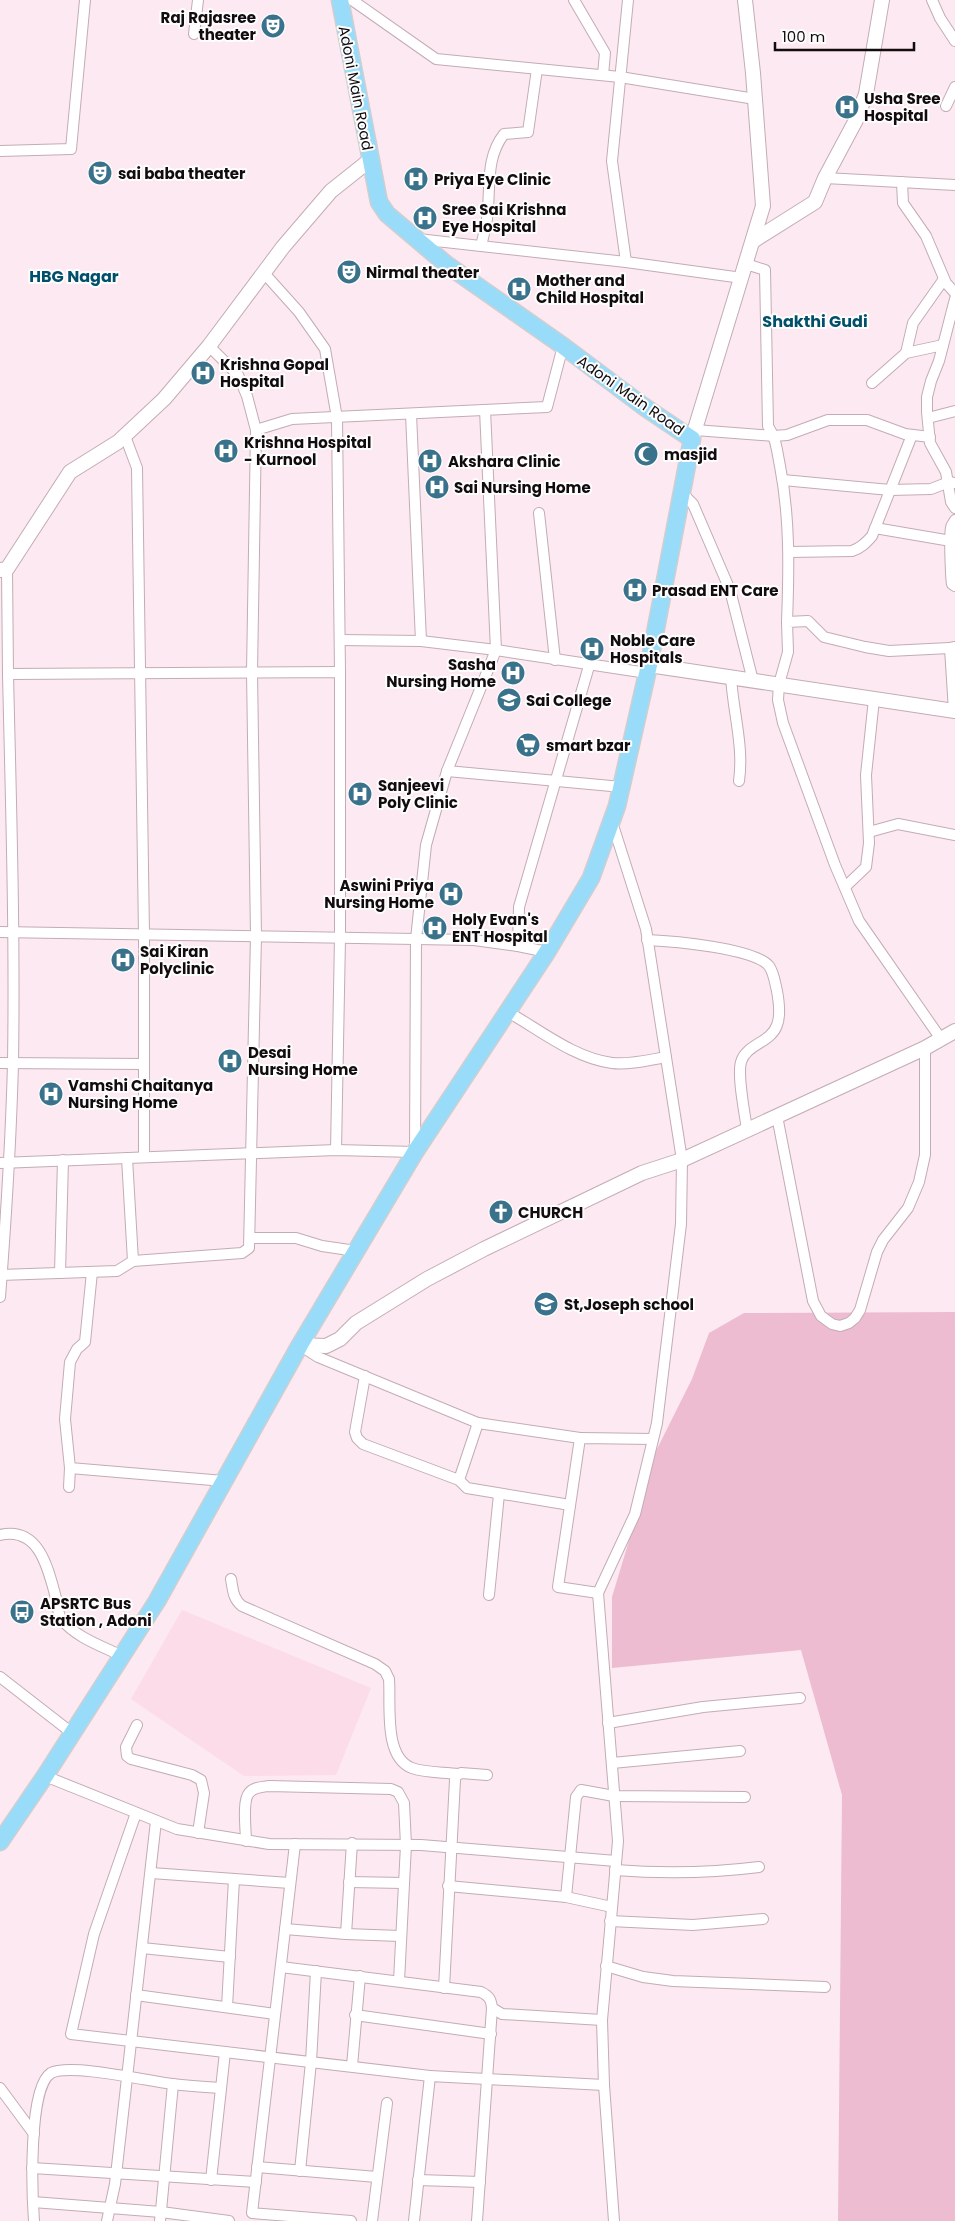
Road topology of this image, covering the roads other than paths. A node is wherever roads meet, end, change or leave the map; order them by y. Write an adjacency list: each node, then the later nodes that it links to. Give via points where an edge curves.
1 (85, 0): 18 (street, via 71,149)
2 (198, 0): 10 (street)
3 (340, 0): 19 (main road, Adoni Main Road)
4 (352, 0): 12 (street, via 436,59)
5 (574, 0): 13 (street, via 605,53)
6 (628, 0): 14 (street)
7 (744, 0): 16 (street)
8 (882, 0): 20 (street, via 866,94)
9 (932, 0): 11 (street)
10 (194, 34)
11 (955, 41)
12 (537, 69): 13 (street); 25 (street, via 528,132 504,134 494,148 487,223)
13 (603, 75): 14 (street)
14 (620, 76): 16 (street); 26 (street, via 612,161)
15 (955, 87): 17 (street)
16 (755, 99): 24 (street, via 764,206)
17 (946, 106)
18 (0, 151)
19 (370, 160): 23 (main road, Adoni Main Road, via 379,202 387,214); 28 (street, via 332,191)
20 (825, 178): 21 (street); 24 (street, via 815,202)
21 (902, 182): 22 (street); 30 (street, via 903,203 926,236)
22 (955, 185)
23 (415, 239): 25 (street); 35 (main road, Adoni Main Road)
24 (753, 241): 27 (street)
25 (481, 246): 26 (street)
26 (626, 262): 29 (street)
27 (746, 264): 29 (street); 47 (street, via 765,270 768,426)
28 (264, 273): 34 (street); 41 (street, via 299,312 325,349)
29 (742, 278): 44 (street)
30 (944, 279): 31 (street); 36 (street, via 913,323)
31 (955, 293)
32 (955, 299): 33 (street)
33 (943, 345): 36 (street); 42 (street, via 928,397)
34 (209, 346): 43 (street, via 238,375); 46 (street, via 164,399)
35 (563, 346): 38 (street, via 547,407); 44 (main road, Adoni Main Road, via 643,406)
36 (906, 353): 37 (street)
37 (872, 382)
38 (484, 410): 40 (street); 66 (street)
39 (955, 411): 42 (street)
40 (410, 414): 41 (street); 64 (street)
41 (337, 418): 43 (street, via 292,419); 63 (street)
42 (928, 418): 48 (street)
43 (256, 430): 70 (street)
44 (694, 435): 47 (street); 52 (main road, Adoni Main Road)
45 (912, 435): 47 (street, via 867,420 828,420 787,435); 48 (street); 51 (street)
46 (125, 436): 59 (street, via 70,472); 72 (street, via 137,468)
47 (774, 436): 49 (street)
48 (930, 437): 50 (street, via 934,453)
49 (783, 480): 51 (street); 58 (street)
50 (952, 482): 51 (street, via 931,489); 53 (street, via 951,502)
51 (890, 490): 56 (street)
52 (682, 492): 69 (main road, Adoni Main Road); 75 (street, via 693,504 730,590)
53 (955, 508)
54 (539, 513): 67 (street)
55 (955, 520): 57 (street, via 951,526)
56 (875, 528): 57 (street); 58 (street, via 872,536 859,549 852,551)
57 (951, 541): 60 (street, via 951,578)
58 (790, 552): 62 (street)
59 (4, 569): 61 (street)
60 (955, 586)
61 (4, 607): 73 (street)
62 (787, 622): 65 (street, via 808,621 824,637 881,650); 76 (street, via 788,652)
63 (340, 640): 64 (street); 71 (street)
64 (421, 641): 66 (street)
65 (953, 647): 78 (street)
66 (496, 650): 67 (street); 79 (street)
67 (555, 660): 68 (street)
68 (589, 666): 69 (street); 80 (street)
69 (648, 669): 74 (street); 82 (main road, Adoni Main Road)
70 (252, 672): 71 (street); 72 (street); 90 (street)
71 (340, 672): 91 (street)
72 (140, 673): 73 (street); 89 (street)
73 (8, 674): 88 (street)
74 (731, 677): 75 (street); 81 (street, via 740,749)
75 (753, 680): 76 (street)
76 (778, 684): 77 (street); 86 (street, via 783,723)
77 (874, 699): 78 (street); 84 (street, via 866,775)
78 (954, 711)
79 (447, 770): 80 (street); 92 (street, via 426,845)
80 (556, 781): 82 (street); 94 (street, via 519,907)
81 (739, 781)
82 (622, 787): 83 (main road, Adoni Main Road)
83 (612, 821): 93 (street); 95 (main road, Adoni Main Road, via 591,878)
84 (869, 832): 85 (street, via 898,824); 86 (street, via 866,867)
85 (955, 834)
86 (845, 887): 98 (street, via 859,921)
87 (0, 932): 88 (street)
88 (13, 932): 89 (street); 102 (street)
89 (144, 934): 90 (street); 103 (street)
90 (256, 936): 91 (street); 108 (street)
91 (340, 938): 92 (street); 106 (street)
92 (416, 939): 94 (street, via 474,940); 107 (street)
93 (648, 940): 100 (street); 105 (street, via 698,943 754,957 768,965 773,973 778,998 776,1028 746,1051 740,1067)
94 (518, 946): 95 (street)
95 (548, 952): 96 (main road, Adoni Main Road)
96 (508, 1012): 100 (street, via 587,1056 612,1063); 107 (main road, Adoni Main Road)
97 (955, 1031): 98 (street)
98 (941, 1039): 99 (street)
99 (925, 1048): 104 (street); 104 (street, via 925,1156 919,1182 908,1208 877,1252 860,1310 849,1323 840,1326 821,1316 813,1301)
100 (666, 1057): 112 (street)
101 (0, 1063): 102 (street)
102 (13, 1063): 103 (street); 113 (street)
103 (144, 1064): 109 (street)
104 (777, 1116): 105 (street)
105 (747, 1130): 112 (street)
106 (336, 1150): 107 (street); 108 (street)
107 (415, 1152): 115 (main road, Adoni Main Road)
108 (252, 1154): 109 (street); 114 (street)
109 (144, 1157): 110 (street)
110 (127, 1158): 111 (street); 116 (street)
111 (63, 1160): 113 (street); 118 (street)
112 (682, 1160): 121 (street, via 642,1173 484,1249 427,1279 356,1323 340,1339 326,1346); 125 (street, via 681,1224)
113 (5, 1163): 119 (street)
114 (250, 1238): 115 (street, via 296,1238); 116 (street, via 249,1248 242,1253)
115 (356, 1251): 121 (main road, Adoni Main Road)
116 (133, 1260): 117 (street, via 117,1271)
117 (92, 1272): 118 (street); 126 (street, via 85,1342 76,1349 70,1362 65,1419)
118 (60, 1273): 119 (street)
119 (1, 1275): 120 (street)
120 (0, 1297)
121 (300, 1345): 122 (street, via 318,1357); 128 (main road, Adoni Main Road)
122 (365, 1376): 123 (street); 127 (street, via 355,1432 362,1444)
123 (478, 1423): 124 (street); 127 (street)
124 (580, 1438): 125 (street); 131 (street)
125 (653, 1439): 134 (street, via 635,1514)
126 (70, 1468): 128 (street); 129 (street)
127 (459, 1480): 130 (street, via 467,1488)
128 (224, 1481): 136 (main road, Adoni Main Road, via 157,1601)
129 (69, 1487)
130 (499, 1494): 131 (street); 135 (street)
131 (570, 1505): 134 (street, via 558,1587)
132 (0, 1534): 136 (street, via 13,1532 35,1544 50,1576 62,1619 85,1639)
133 (231, 1579): 144 (street, via 233,1596 242,1606 385,1671 389,1679 391,1743 397,1755 412,1768)
134 (598, 1593): 139 (street)
135 (489, 1595)
136 (122, 1656): 141 (main road, Adoni Main Road)
137 (0, 1677): 141 (street)
138 (800, 1698): 139 (street, via 703,1707)
139 (608, 1723): 143 (street)
140 (138, 1725): 151 (street, via 126,1747 127,1756 201,1780 204,1792)
141 (72, 1733): 146 (main road, Adoni Main Road)
142 (740, 1750): 143 (street)
143 (612, 1763): 147 (street)
144 (458, 1774): 145 (street); 157 (street, via 455,1780)
145 (487, 1775)
146 (45, 1776): 149 (street); 152 (main road, Adoni Main Road)
147 (614, 1796): 148 (street); 158 (street, via 586,1790 578,1793); 159 (street, via 618,1841)
148 (745, 1797)
149 (136, 1813): 150 (street); 190 (street, via 94,1934 71,2034)
150 (156, 1821): 151 (street); 161 (street)
151 (198, 1833): 153 (street)
152 (0, 1842)
153 (246, 1842): 155 (street); 156 (street, via 245,1801 256,1788 269,1786 391,1789 398,1792 404,1803)
154 (352, 1843): 155 (street); 156 (street); 163 (street)
155 (295, 1844): 164 (street)
156 (406, 1845): 157 (street); 165 (street)
157 (452, 1848): 158 (street); 166 (street)
158 (571, 1858): 159 (street); 167 (street)
159 (615, 1865): 160 (street, via 677,1873); 168 (street)
160 (759, 1867)
161 (151, 1873): 162 (street); 174 (street)
162 (234, 1879): 164 (street); 175 (street)
163 (349, 1882): 165 (street); 172 (street)
164 (290, 1883): 171 (street)
165 (404, 1883): 173 (street)
166 (448, 1886): 167 (street); 182 (street)
167 (566, 1896): 168 (street)
168 (612, 1907): 170 (street)
169 (763, 1918): 170 (street, via 693,1925)
170 (610, 1921): 177 (street)
171 (285, 1929): 172 (street); 176 (street)
172 (346, 1934): 173 (street)
173 (400, 1936): 180 (street)
174 (142, 1948): 175 (street); 183 (street)
175 (230, 1957): 184 (street)
176 (281, 1966): 178 (street); 186 (street)
177 (606, 1966): 181 (street, via 643,1977 673,1981); 188 (street)
178 (316, 1971): 179 (street); 193 (street)
179 (360, 1976): 180 (street); 187 (street)
180 (399, 1981): 182 (street)
181 (825, 1987)
182 (444, 1988): 185 (street, via 481,1992 492,2000)
183 (136, 1995): 184 (street); 190 (street)
184 (227, 2007): 186 (street)
185 (492, 2008): 188 (street, via 502,2014); 189 (street)
186 (275, 2014): 192 (street)
187 (355, 2015): 189 (street); 194 (street)
188 (602, 2020): 199 (street)
189 (491, 2034): 197 (street)
190 (131, 2041): 191 (street); 196 (street)
191 (225, 2052): 192 (street); 201 (street)
192 (270, 2057): 193 (street); 204 (street)
193 (311, 2062): 194 (street); 206 (street)
194 (352, 2066): 195 (street)
195 (430, 2076): 197 (street); 211 (street)
196 (127, 2077): 198 (street); 203 (street, via 79,2070 49,2074 38,2098); 207 (street)
197 (487, 2079): 199 (street); 213 (street)
198 (173, 2084): 201 (street); 209 (street)
199 (604, 2086): 225 (street)
200 (0, 2088): 203 (street)
201 (221, 2088): 210 (street)
202 (387, 2104): 208 (street)
203 (34, 2134): 205 (street)
204 (257, 2167): 206 (street); 212 (street)
205 (32, 2168): 207 (street); 214 (street)
206 (300, 2171): 208 (street)
207 (117, 2173): 209 (street); 215 (street)
208 (377, 2177): 222 (street)
209 (164, 2178): 210 (street); 216 (street)
210 (211, 2180): 212 (street)
211 (418, 2180): 213 (street); 223 (street)
212 (256, 2182): 217 (street)
213 (480, 2182): 224 (street)
214 (33, 2202): 215 (street); 218 (street)
215 (110, 2207): 216 (street); 219 (street)
216 (160, 2216): 220 (street)
217 (250, 2217): 221 (street)
218 (34, 2221)
219 (107, 2221)
220 (225, 2221)
221 (352, 2221)
222 (372, 2221)
223 (414, 2221)
224 (477, 2221)
225 (614, 2221)

